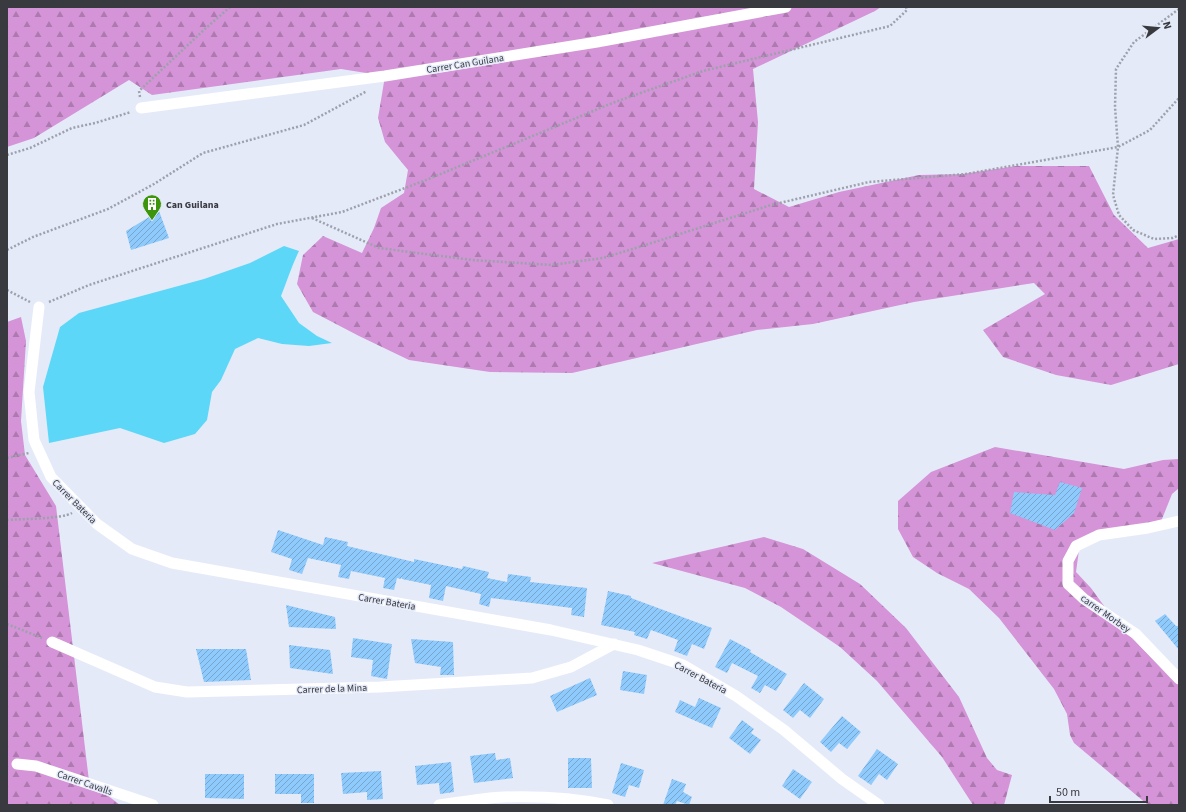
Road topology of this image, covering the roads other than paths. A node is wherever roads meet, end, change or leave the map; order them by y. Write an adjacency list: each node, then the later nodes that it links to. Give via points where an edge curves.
1 (786, 7): 2 (street, Carrer Can Guilana, via 598,42 385,76)
2 (142, 108)
3 (39, 307): 6 (street, Carrer Bateria, via 28,392 34,440 51,477 97,524 132,548 172,563 551,630)
4 (1179, 521): 7 (street, carrer Morbey, via 1099,535 1076,546 1068,561 1068,584 1084,599 1136,634)
5 (52, 642): 6 (street, Carrer de la Mina, via 155,687 187,692 380,687 532,678 570,667)
6 (614, 644): 12 (street, Carrer Bateria, via 683,665 736,696 784,730 842,779)
7 (1179, 679)
8 (17, 764): 9 (street, Carrer Cavalls, via 36,766)
9 (153, 805)
10 (440, 805): 11 (street, via 508,797 589,801)
11 (608, 805)
12 (879, 805)

